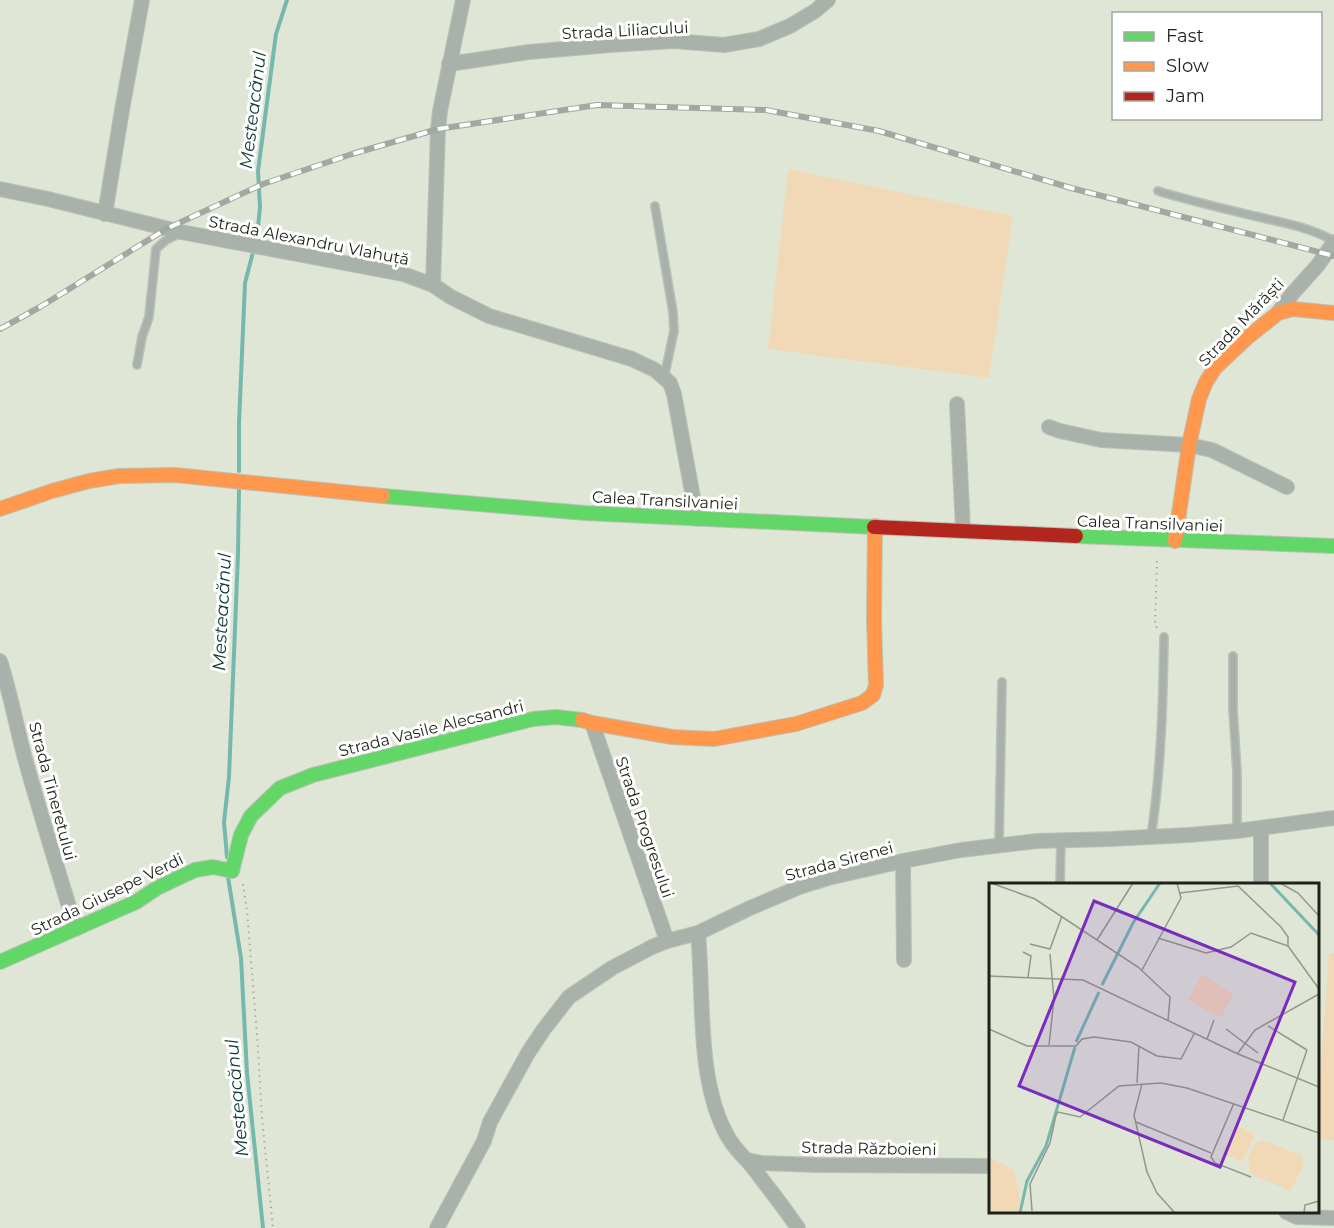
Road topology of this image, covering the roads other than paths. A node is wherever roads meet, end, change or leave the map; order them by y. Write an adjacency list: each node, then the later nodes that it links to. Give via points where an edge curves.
1 (142, 0): 8 (street)
2 (463, 0): 4 (street)
3 (828, 0): 4 (street, Strada Liliacului, via 790,26 759,39 724,45 674,41 598,46)
4 (449, 64): 11 (street, via 438,129)
5 (0, 189): 8 (street, Strada Alexandru Vlahuță)
6 (1158, 191): 10 (lane, via 1288,224)
7 (656, 206): 15 (lane, via 674,331)
8 (105, 214): 9 (street, Strada Alexandru Vlahuță)
9 (181, 232): 11 (street, Strada Alexandru Vlahuță, via 403,274); 14 (lane, via 156,249 149,317)
10 (1334, 242): 12 (street, Strada Mărăști)
11 (433, 285): 15 (street, Strada Alexandru Vlahuță, via 489,316 632,359)
12 (1278, 313): 13 (main road, via 1293,309); 18 (main road, Strada Mărăști, via 1215,368 1199,399)
13 (1334, 313)
14 (137, 365)
15 (664, 378): 21 (street, via 674,393)
16 (957, 404): 23 (street)
17 (1049, 427): 18 (street, via 1101,440)
18 (1189, 445): 19 (street, via 1212,450); 24 (main road, Strada Mărăști)
19 (1287, 486)
20 (0, 509): 21 (main road, Calea Transilvaniei, via 89,481 176,475 407,498)
21 (697, 519): 22 (main road, Calea Transilvaniei)
22 (875, 526): 23 (main road, Calea Transilvaniei); 30 (main road, Strada Vasile Alecsandri, via 876,685 873,695 862,703 796,724 714,739 672,737)
23 (963, 530): 24 (main road, Calea Transilvaniei)
24 (1175, 541): 25 (main road, Calea Transilvaniei)
25 (1334, 546)
26 (1164, 637): 34 (lane)
27 (1233, 656): 33 (lane)
28 (0, 661): 41 (street, Strada Tineretului)
29 (1002, 682): 36 (lane)
30 (592, 723): 38 (main road, Strada Vasile Alecsandri, via 533,718 313,775 279,788 251,816 241,835); 43 (street, Strada Progresului)
31 (1334, 818): 32 (street, Strada Sirenei)
32 (1261, 828): 33 (street, Strada Sirenei); 40 (street)
33 (1237, 831): 34 (street, Strada Sirenei)
34 (1151, 837): 35 (street, Strada Sirenei)
35 (1062, 840): 36 (street, Strada Sirenei); 39 (lane)
36 (999, 846): 37 (street, Strada Sirenei)
37 (903, 861): 42 (street, Strada Sirenei, via 802,886); 44 (street)
38 (232, 871): 41 (main road, Strada Giusepe Verdi, via 213,867 195,870)
39 (1060, 883)
40 (1261, 883)
41 (76, 929): 45 (main road, Strada Giusepe Verdi)
42 (698, 933): 43 (street, Strada Sirenei); 46 (street, via 705,1055 711,1091 728,1137)
43 (667, 941): 50 (street, Strada Sirenei, via 619,964 569,997 528,1053)
44 (904, 960)
45 (0, 962)
46 (747, 1160): 47 (street, Strada Războieni, via 817,1165); 51 (street)
47 (989, 1166)
48 (1288, 1213): 49 (street, via 1297,1217)
49 (1334, 1218)
50 (437, 1228)
51 (798, 1228)

